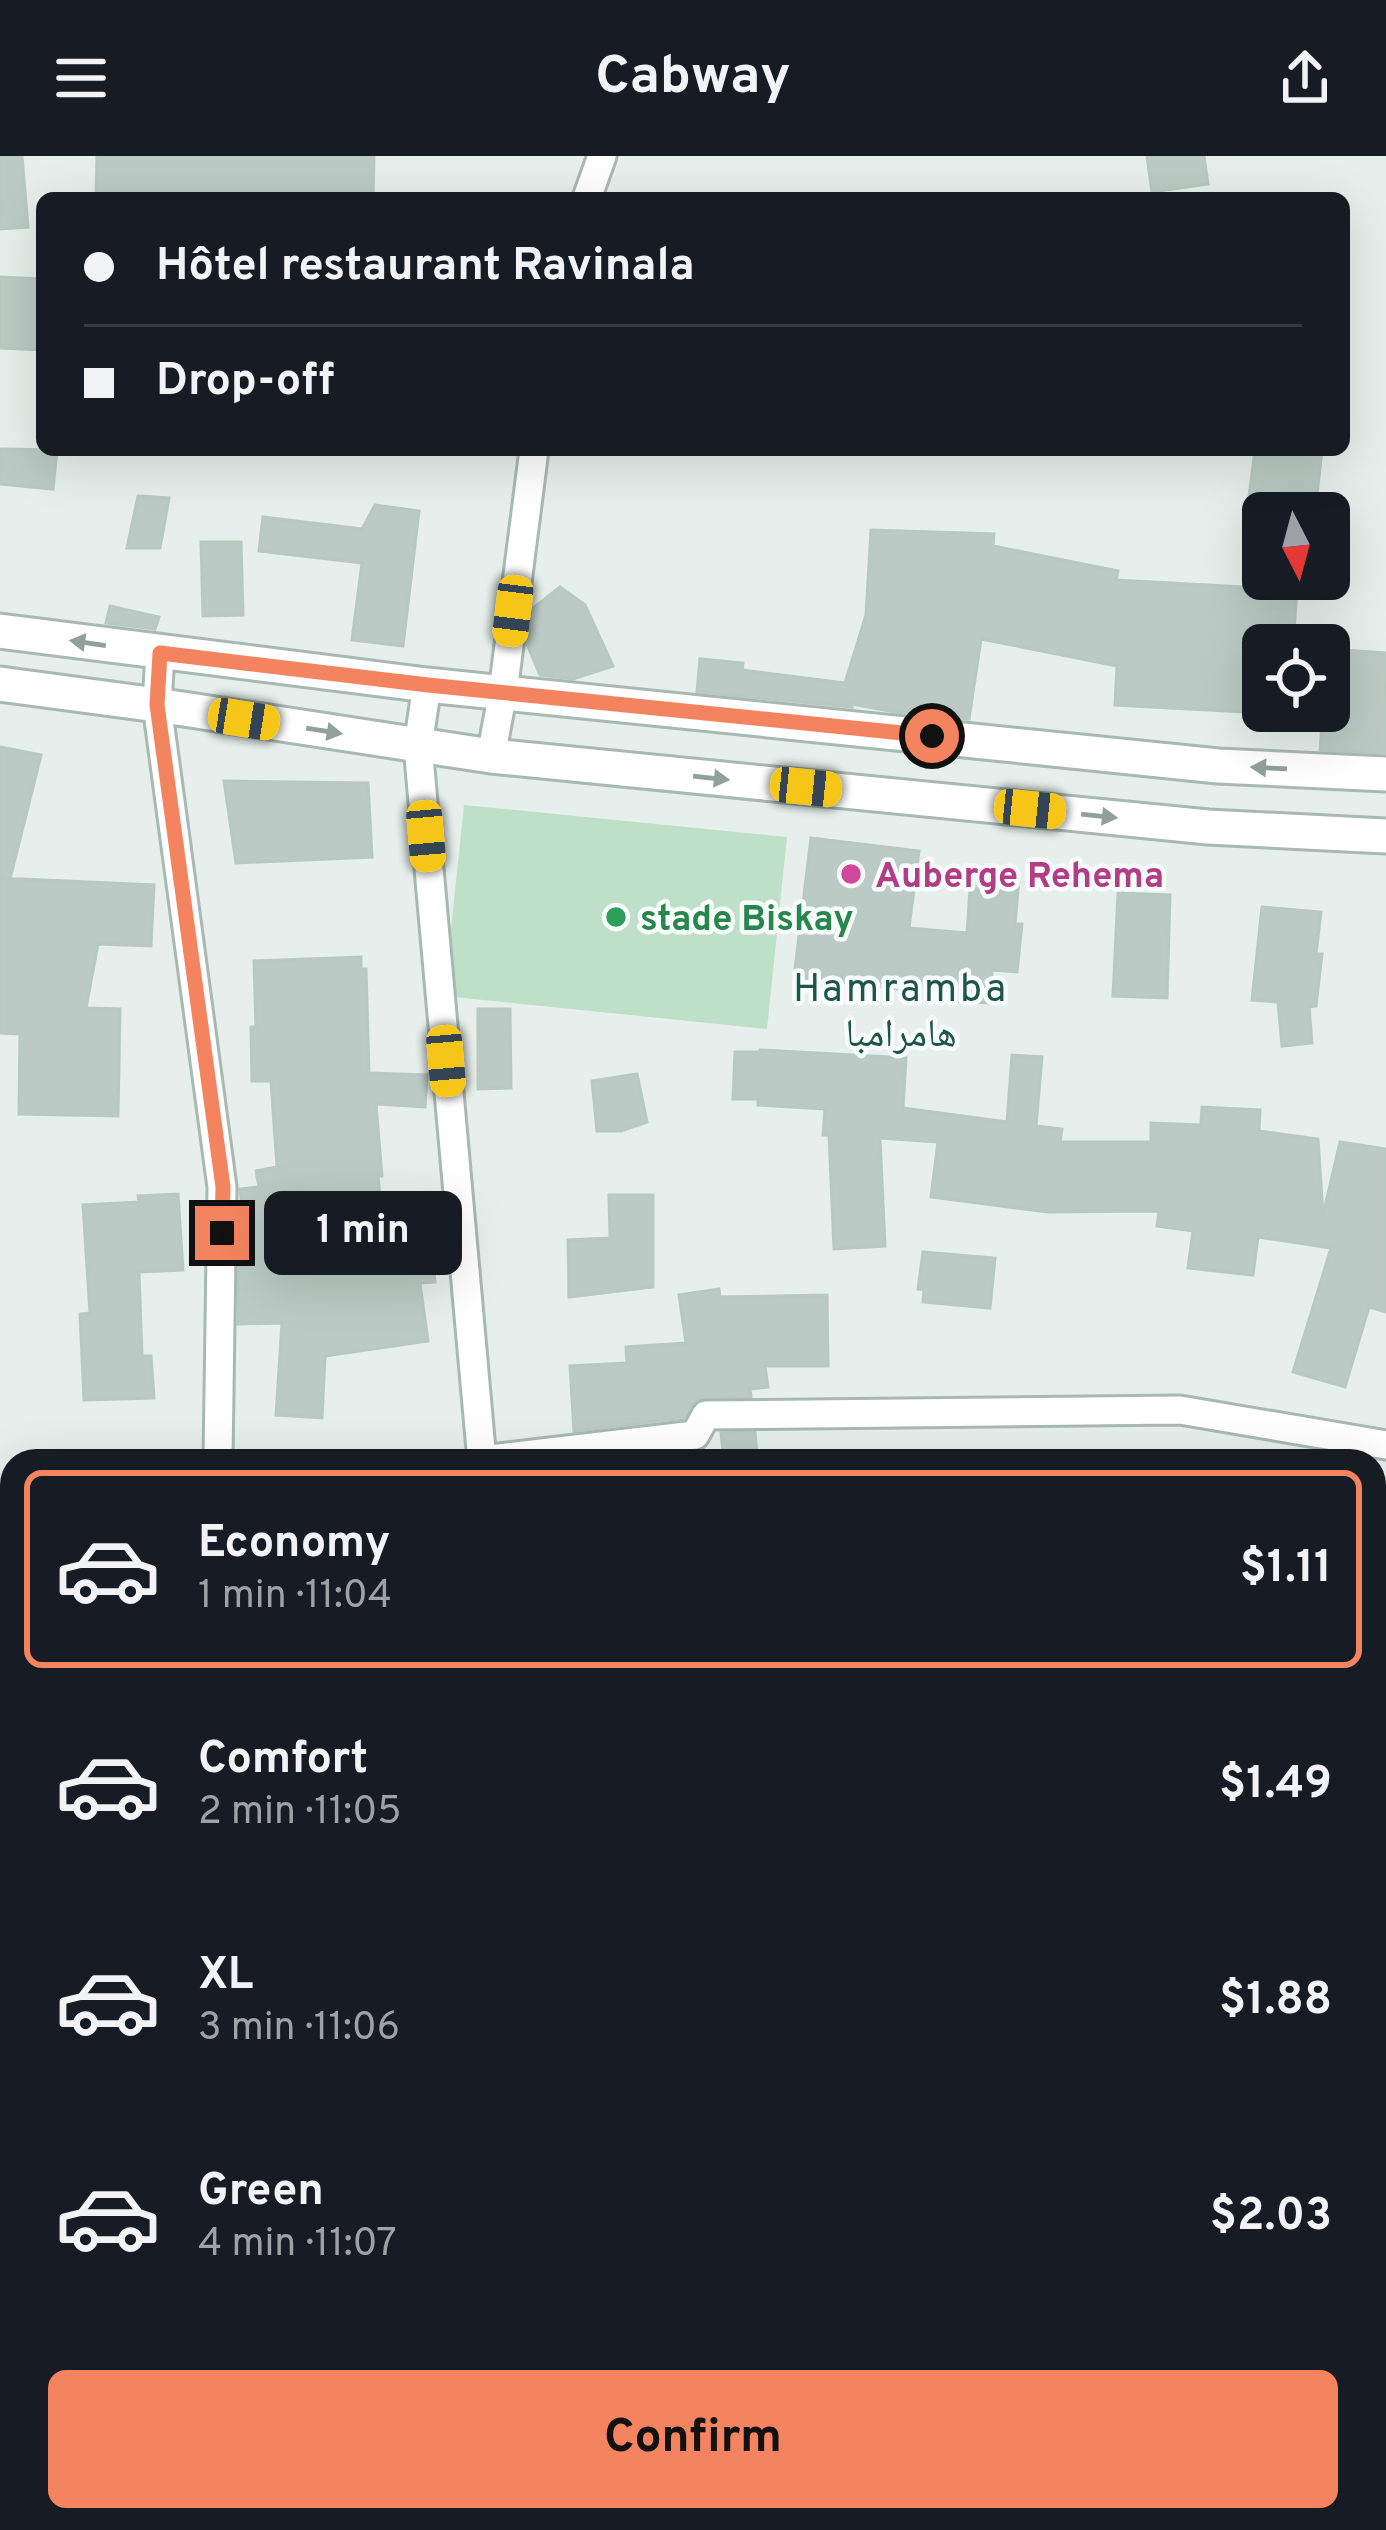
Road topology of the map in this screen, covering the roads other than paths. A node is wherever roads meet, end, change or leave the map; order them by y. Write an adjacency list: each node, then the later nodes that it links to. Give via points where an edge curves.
1 (602, 156): 2 (street)
2 (589, 192)
3 (533, 456): 8 (street)
4 (0, 631): 5 (street, one-way to 4)
5 (160, 653): 7 (street); 9 (street)
6 (0, 684): 9 (street)
7 (428, 685): 8 (street); 10 (street)
8 (502, 692): 11 (street); 12 (street, one-way to 8, via 1218,766)
9 (157, 705): 10 (street, one-way to 10); 15 (street, via 223,1187)
10 (418, 746): 11 (street); 16 (street)
11 (491, 756): 13 (street, one-way to 13)
12 (1386, 774)
13 (1386, 836)
14 (1386, 1445): 17 (street, via 1180,1410 706,1415 695,1435)
15 (218, 1449)
16 (481, 1449)
17 (576, 1449)

